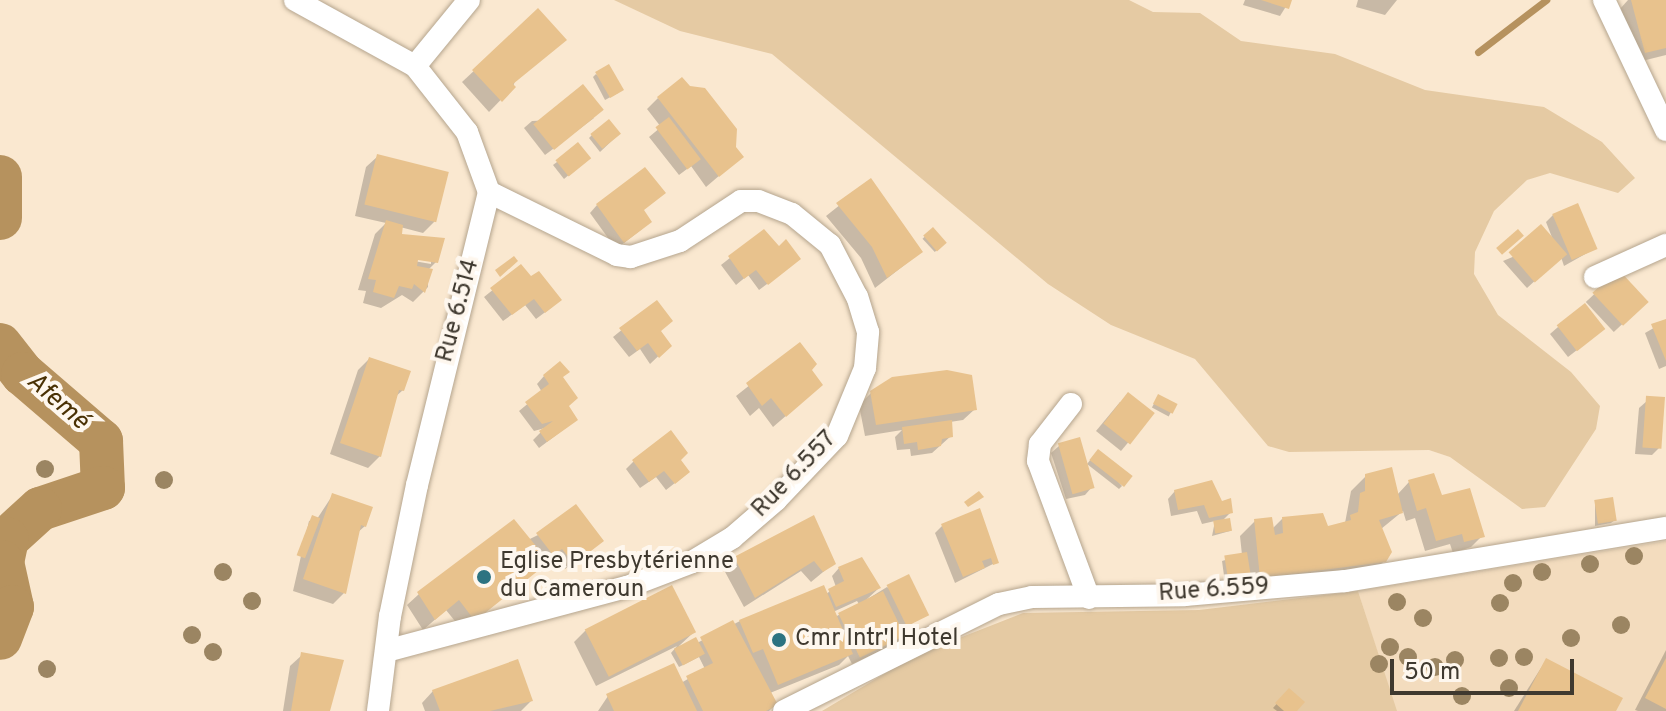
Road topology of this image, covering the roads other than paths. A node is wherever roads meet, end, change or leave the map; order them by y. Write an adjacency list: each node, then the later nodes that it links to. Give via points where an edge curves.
1 (295, 0): 4 (street)
2 (469, 0): 4 (street)
3 (1604, 0): 5 (street)
4 (415, 66): 6 (street, via 467,132)
5 (1666, 130)
6 (489, 192): 12 (street, Rue 6.514, via 417,485); 12 (street, Rue 6.557, via 617,255 631,257 680,241 741,201 758,201 792,214 830,245 857,297 868,332 865,368 837,436 776,500 732,538 692,562 627,587)
7 (1666, 245): 8 (street)
8 (1595, 277)
9 (1071, 404): 11 (street, via 1040,444 1038,461)
10 (1666, 528): 11 (street, Rue 6.559, via 1345,581)
11 (1089, 598): 14 (street, Rue 6.559, via 1032,597 999,604)
12 (386, 651): 13 (street, Rue 6.514)
13 (378, 711)
14 (784, 711)

